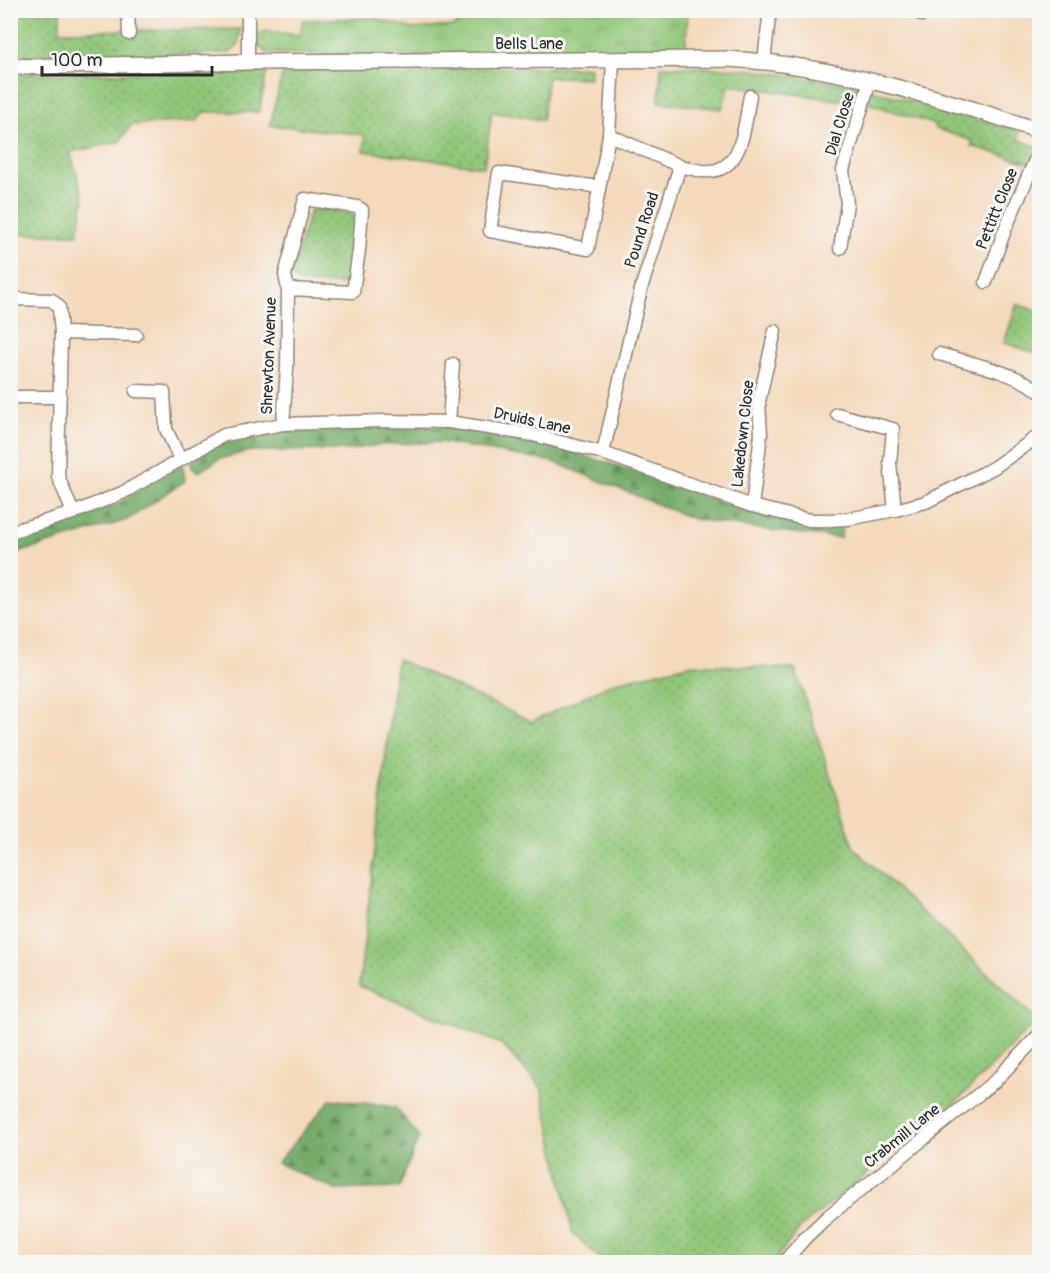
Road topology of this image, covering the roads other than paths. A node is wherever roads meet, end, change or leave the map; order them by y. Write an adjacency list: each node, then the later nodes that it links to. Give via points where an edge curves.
1 (128, 10): 6 (street)
2 (248, 10): 9 (street)
3 (770, 10): 8 (street)
4 (936, 10): 5 (street)
5 (922, 15)
6 (129, 33)
7 (613, 61): 8 (street, Bells Lane); 9 (street, Bells Lane); 14 (street)
8 (764, 61): 11 (street, Bells Lane)
9 (248, 62): 10 (street, Bells Lane)
10 (10, 67)
11 (870, 81): 13 (street, Bells Lane); 18 (street, Dial Close, via 843,170 847,204)
12 (750, 96): 16 (street, via 739,150 732,162 706,171)
13 (1040, 131)
14 (609, 135): 16 (street); 17 (street)
15 (1040, 149): 19 (street, Pettitt Close)
16 (680, 166): 35 (street, Pound Road, via 641,289)
17 (599, 187): 17 (street, via 588,249 490,231 499,173)
18 (840, 248)
19 (986, 282)
20 (288, 289): 20 (street, Shrewton Avenue, via 285,275 305,199 362,210 353,292); 33 (street, Shrewton Avenue)
21 (10, 299): 23 (street, via 52,300 59,307)
22 (776, 330): 37 (street, Lakedown Close, via 759,400 761,435)
23 (61, 333): 24 (street); 30 (street)
24 (136, 335)
25 (939, 354): 28 (street, via 1002,373)
26 (453, 364): 32 (street)
27 (136, 391): 36 (street, via 164,392 166,429)
28 (1040, 392)
29 (10, 397): 30 (street)
30 (59, 397): 39 (street, via 58,476)
31 (837, 414): 38 (street, via 893,429 890,463)
32 (449, 422): 33 (street, Druids Lane); 35 (street, Druids Lane, via 533,435)
33 (283, 424): 36 (street, Druids Lane, via 224,435)
34 (1040, 435): 38 (street, Druids Lane, via 993,468 955,488 926,502)
35 (603, 453): 37 (street, Druids Lane)
36 (180, 459): 39 (street, Druids Lane, via 122,493)
37 (752, 506): 38 (street, Druids Lane, via 809,520 848,519)
38 (895, 510)
39 (74, 513): 40 (street, Druids Lane)
40 (10, 532)
41 (1040, 1034): 42 (street, Crabmill Lane, via 995,1081 826,1218)
42 (784, 1263)

